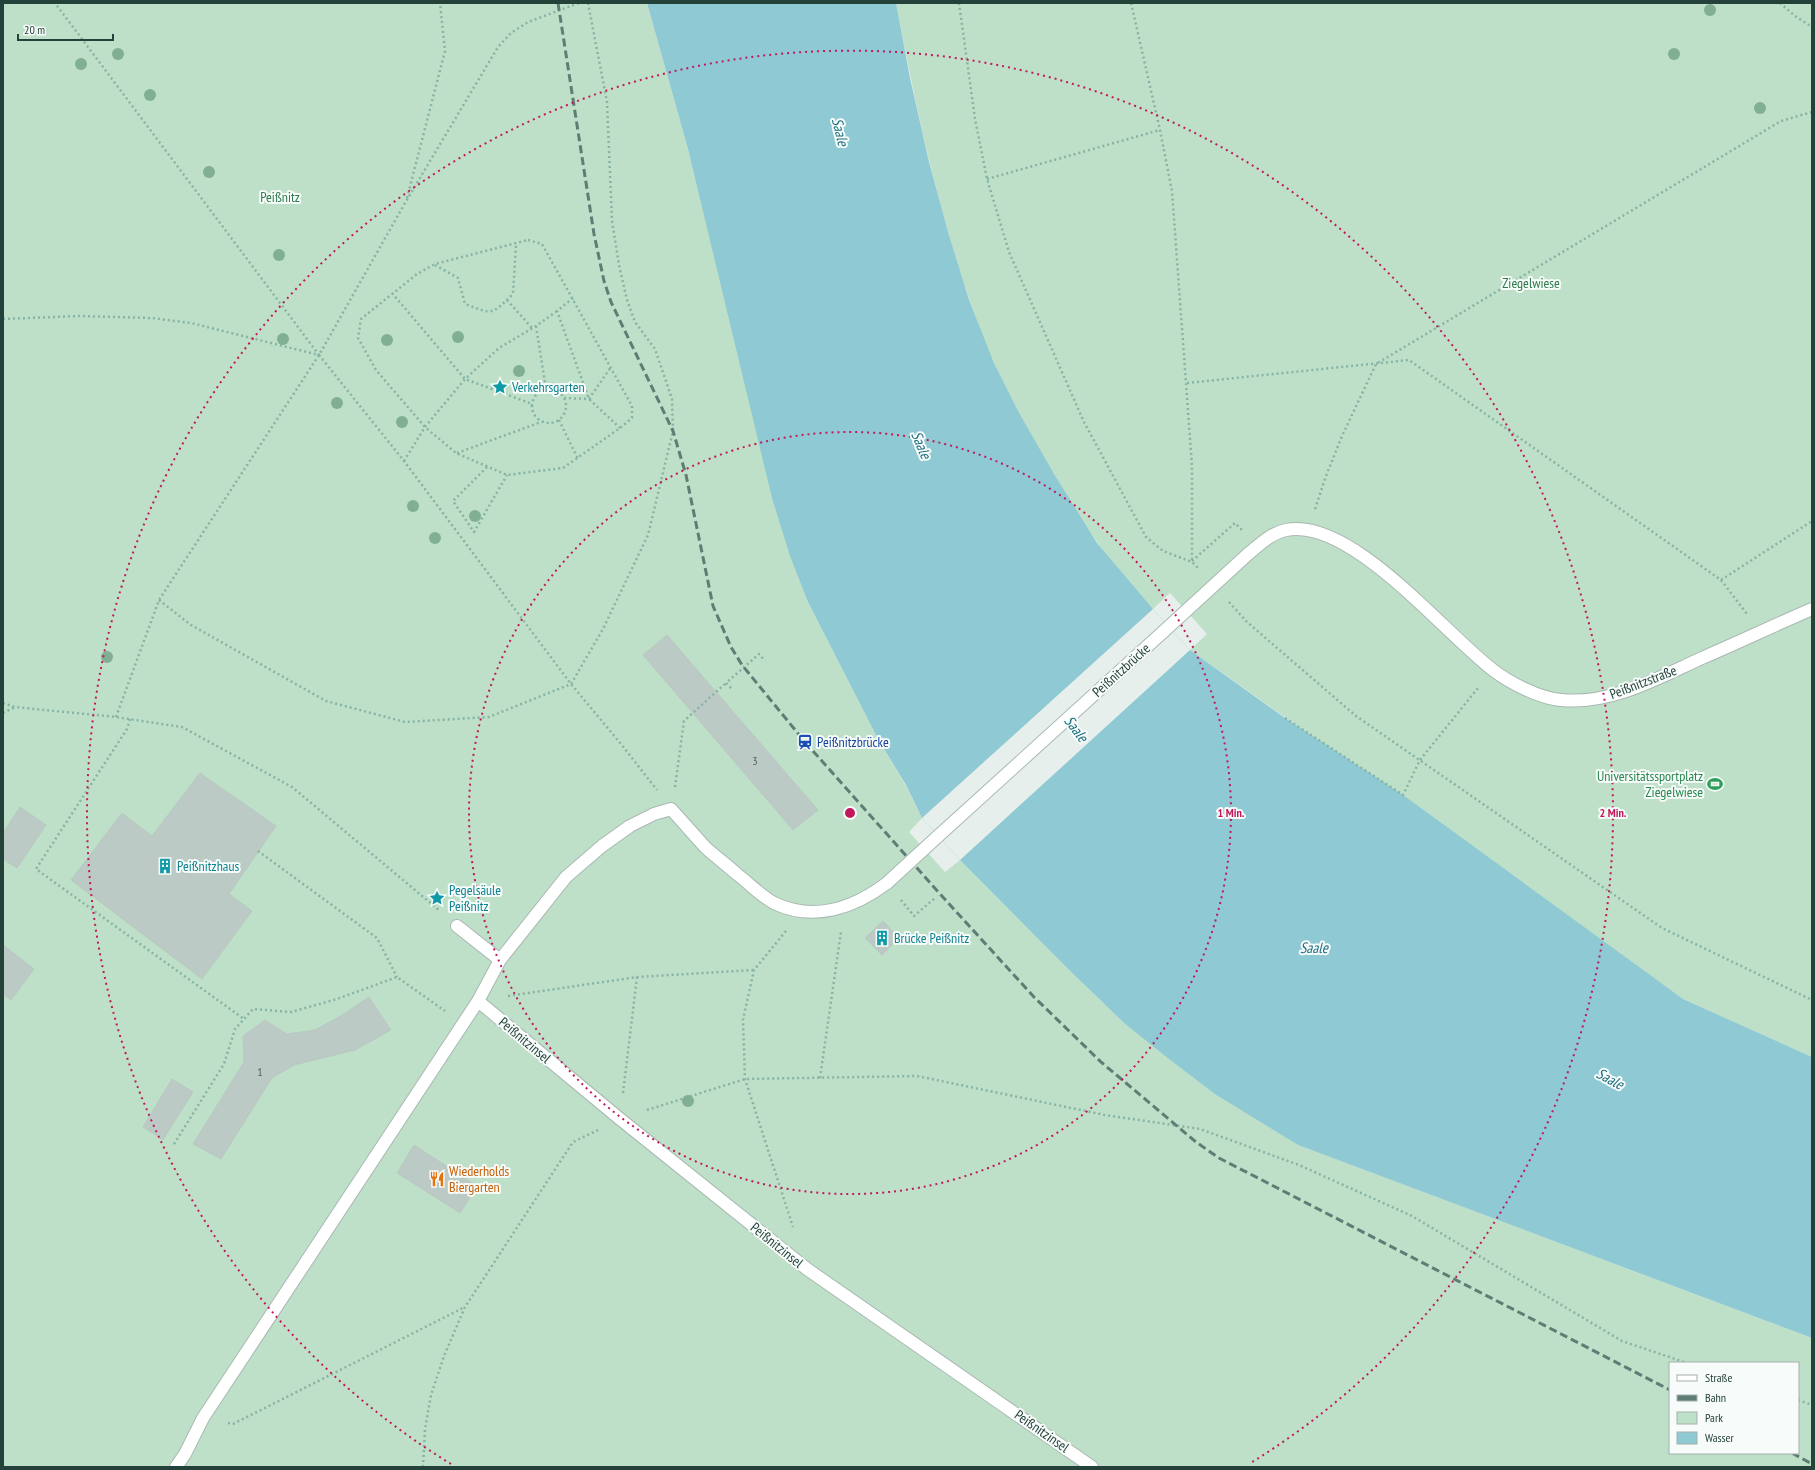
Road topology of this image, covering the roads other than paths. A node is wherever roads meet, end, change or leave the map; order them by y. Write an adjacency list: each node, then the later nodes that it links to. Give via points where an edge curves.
1 (1308, 530): 2 (lane, Peißnitzstraße, via 1325,534 1367,558 1492,670 1519,686 1558,700 1586,700 1634,689); 4 (lane, Peißnitzbrücke, bridge, via 1280,532 1248,554 872,894 844,908 830,911 804,911 779,905 706,848 671,809 630,826 602,846 566,878)
2 (1812, 609)
3 (457, 926): 4 (lane)
4 (500, 960): 5 (lane)
5 (478, 1001): 6 (lane, via 203,1418); 7 (lane, Peißnitzinsel, via 807,1269)
6 (176, 1467)
7 (1092, 1467)

